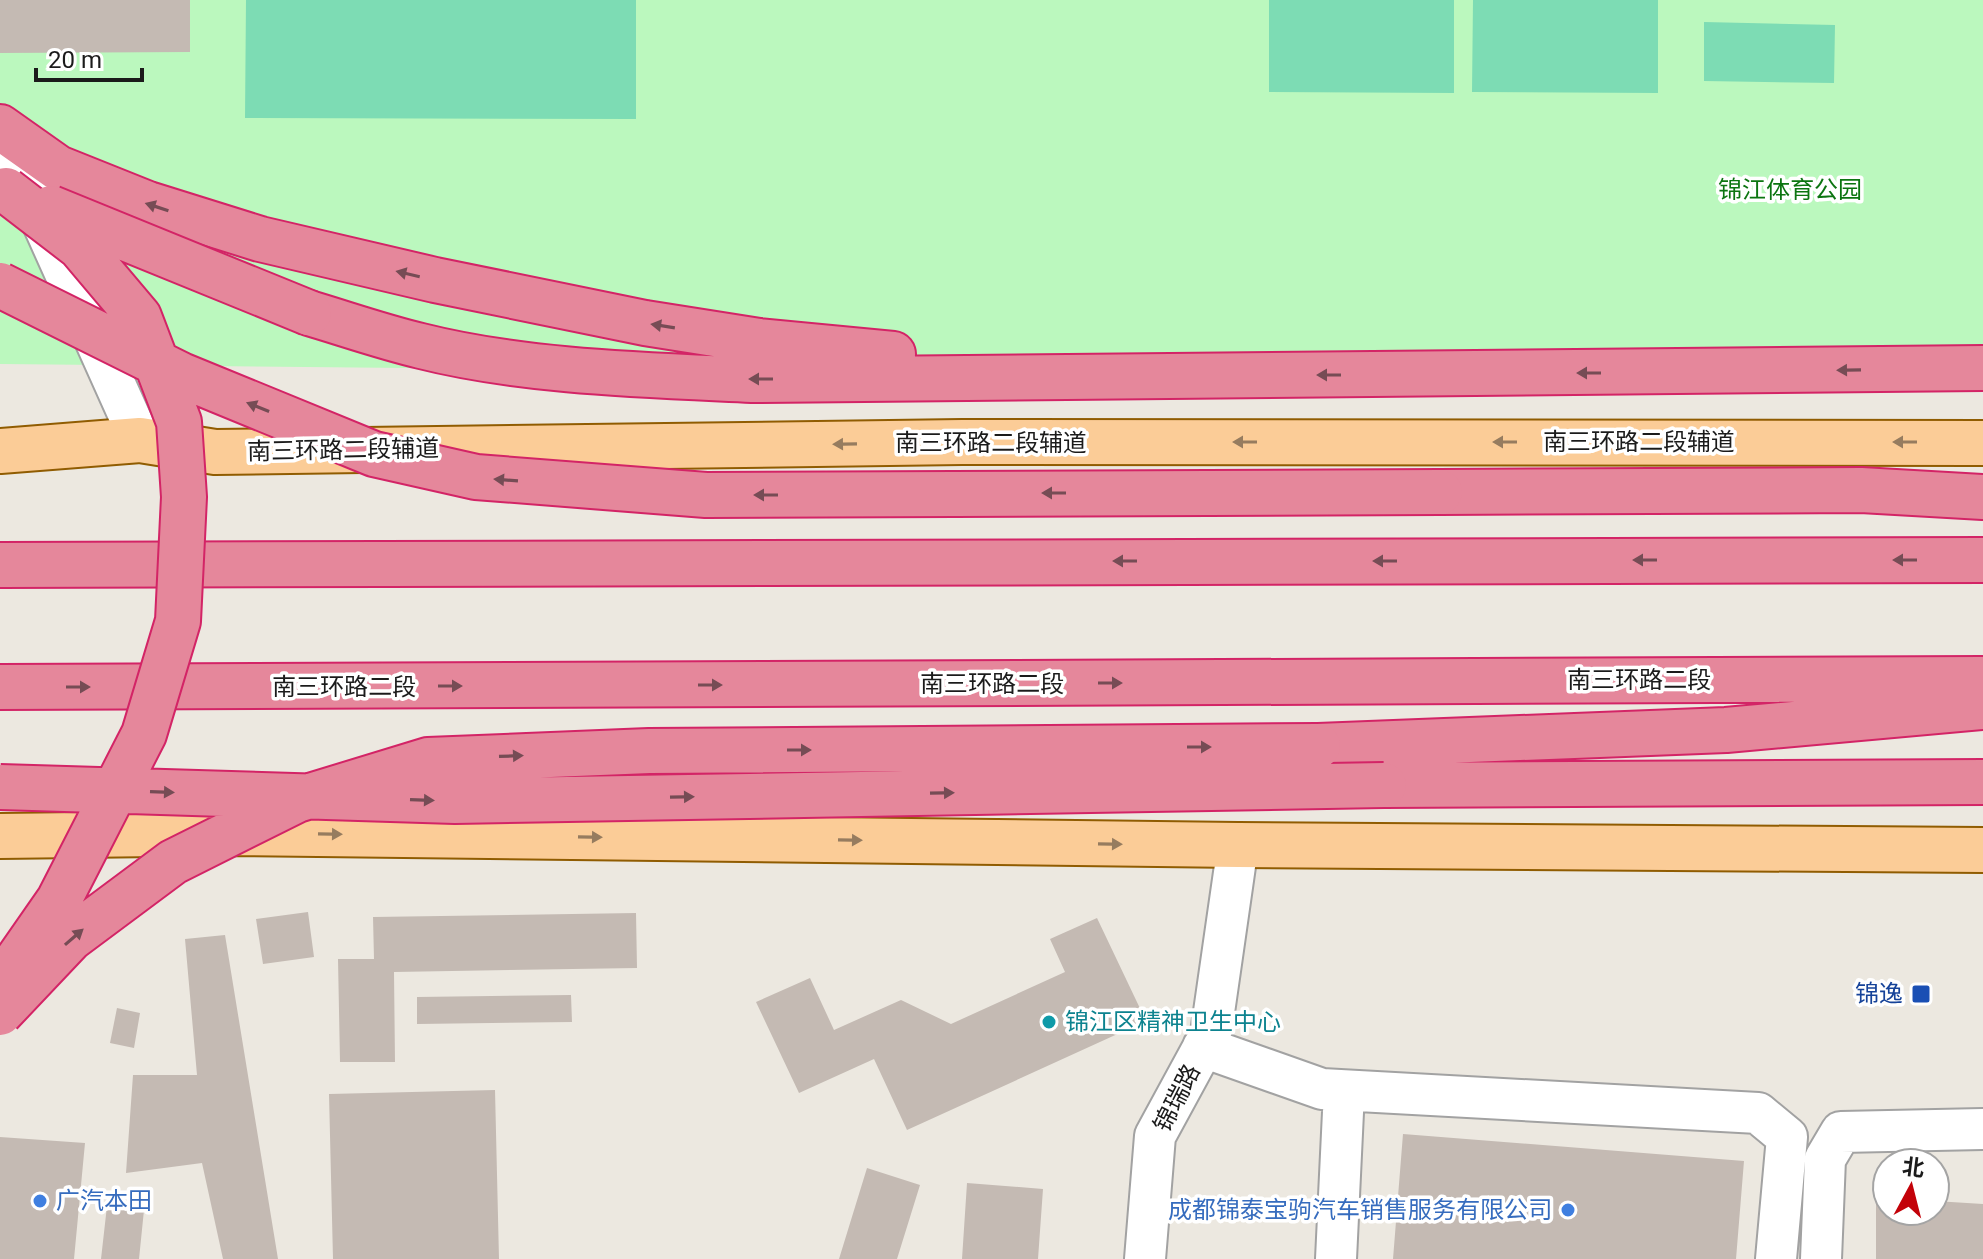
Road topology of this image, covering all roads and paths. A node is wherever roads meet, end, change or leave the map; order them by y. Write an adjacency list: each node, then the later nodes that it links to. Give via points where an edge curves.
1 (0, 128): 5 (highway, one-way to 1, via 759,341 435,280 260,239 148,204 58,168); 6 (street)
2 (3, 188): 5 (highway, one-way to 2, bridge, via 752,380 519,363 423,347 309,313); 22 (highway, bridge, via 80,247 139,317 179,422 184,497 178,621 144,734 59,900)
3 (0, 285): 9 (highway, one-way to 3, bridge, via 1861,490 706,495 476,477 374,454 181,375)
4 (1983, 368): 5 (highway, one-way to 5)
5 (1130, 376)
6 (140, 440): 7 (main road, 南三环路二段辅道, one-way to 6, via 962,442 215,452); 8 (main road, 南三环路二段辅道)
7 (1983, 443)
8 (0, 451)
9 (1983, 497)
10 (1983, 560): 11 (highway, one-way to 11)
11 (0, 565)
12 (1983, 679): 13 (highway, 南三环路二段, one-way to 12)
13 (0, 687)
14 (1983, 707): 23 (highway, one-way to 14, bridge, via 71,938 173,862 297,800 428,760 649,751 1318,746 1726,730)
15 (0, 775): 18 (highway, bridge)
16 (1983, 782): 18 (highway, one-way to 16, bridge, via 455,801 1369,785)
17 (0, 787): 18 (highway, bridge)
18 (57, 788)
19 (0, 836): 20 (main road, one-way to 20, via 237,833)
20 (1238, 845): 21 (main road); 24 (street, 锦瑞路, via 1211,1033)
21 (1983, 850)
22 (0, 985)
23 (0, 1013)
24 (1203, 1047): 25 (street, via 1322,1089); 27 (street, 锦瑞路, via 1155,1136)
25 (1344, 1091): 28 (street); 29 (street, via 1758,1113 1787,1137)
26 (1983, 1129): 30 (street, via 1841,1132 1825,1159)
27 (1145, 1259)
28 (1336, 1259)
29 (1776, 1259)
30 (1821, 1259)

